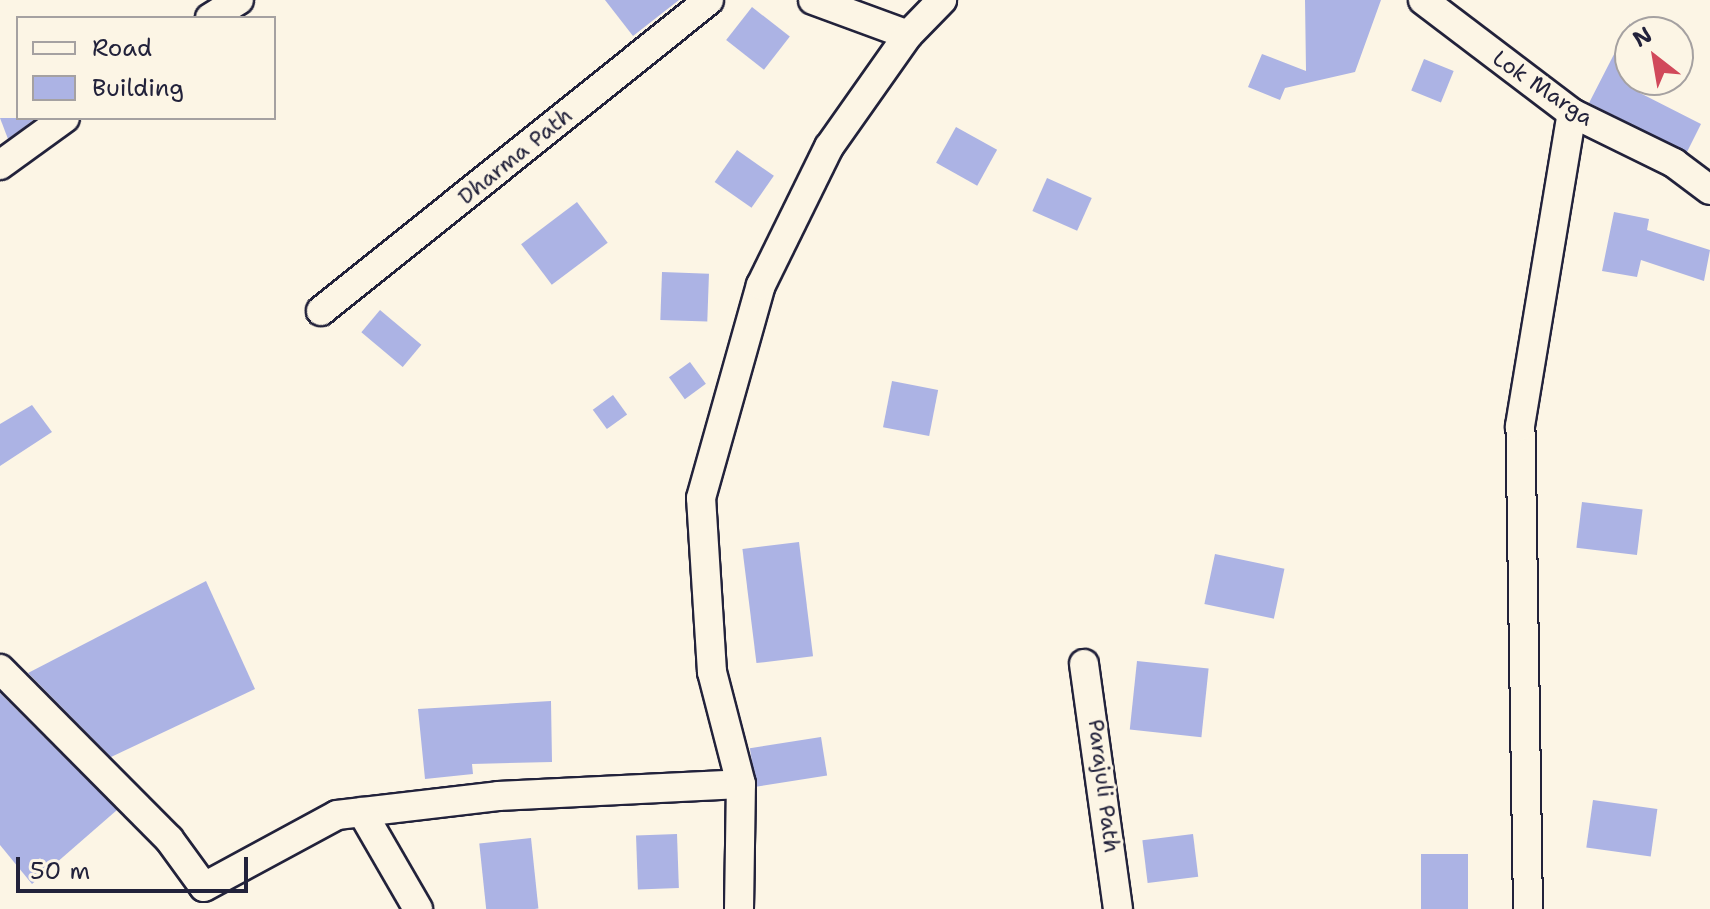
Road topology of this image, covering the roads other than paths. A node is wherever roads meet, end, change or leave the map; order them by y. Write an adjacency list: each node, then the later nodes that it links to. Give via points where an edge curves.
1 (239, 0): 6 (street)
2 (709, 0): 12 (street, Dharma Path)
3 (813, 0): 7 (street)
4 (942, 0): 7 (street)
5 (1423, 0): 8 (street, Lok Marga)
6 (213, 16)
7 (908, 35): 15 (street, via 829,147 761,285 701,498 712,672)
8 (1572, 113): 11 (street, Lok Marga, via 1674,163); 20 (street, via 1520,426)
9 (62, 120): 10 (street)
10 (0, 165)
11 (1710, 190)
12 (321, 311)
13 (1084, 664): 19 (street, Parajuli Path)
14 (0, 669): 16 (street, via 169,839 204,887 337,815)
15 (741, 784): 16 (street, via 498,796); 18 (street)
16 (362, 812): 17 (street)
17 (418, 909)
18 (739, 909)
19 (1118, 909)
20 (1528, 909)

